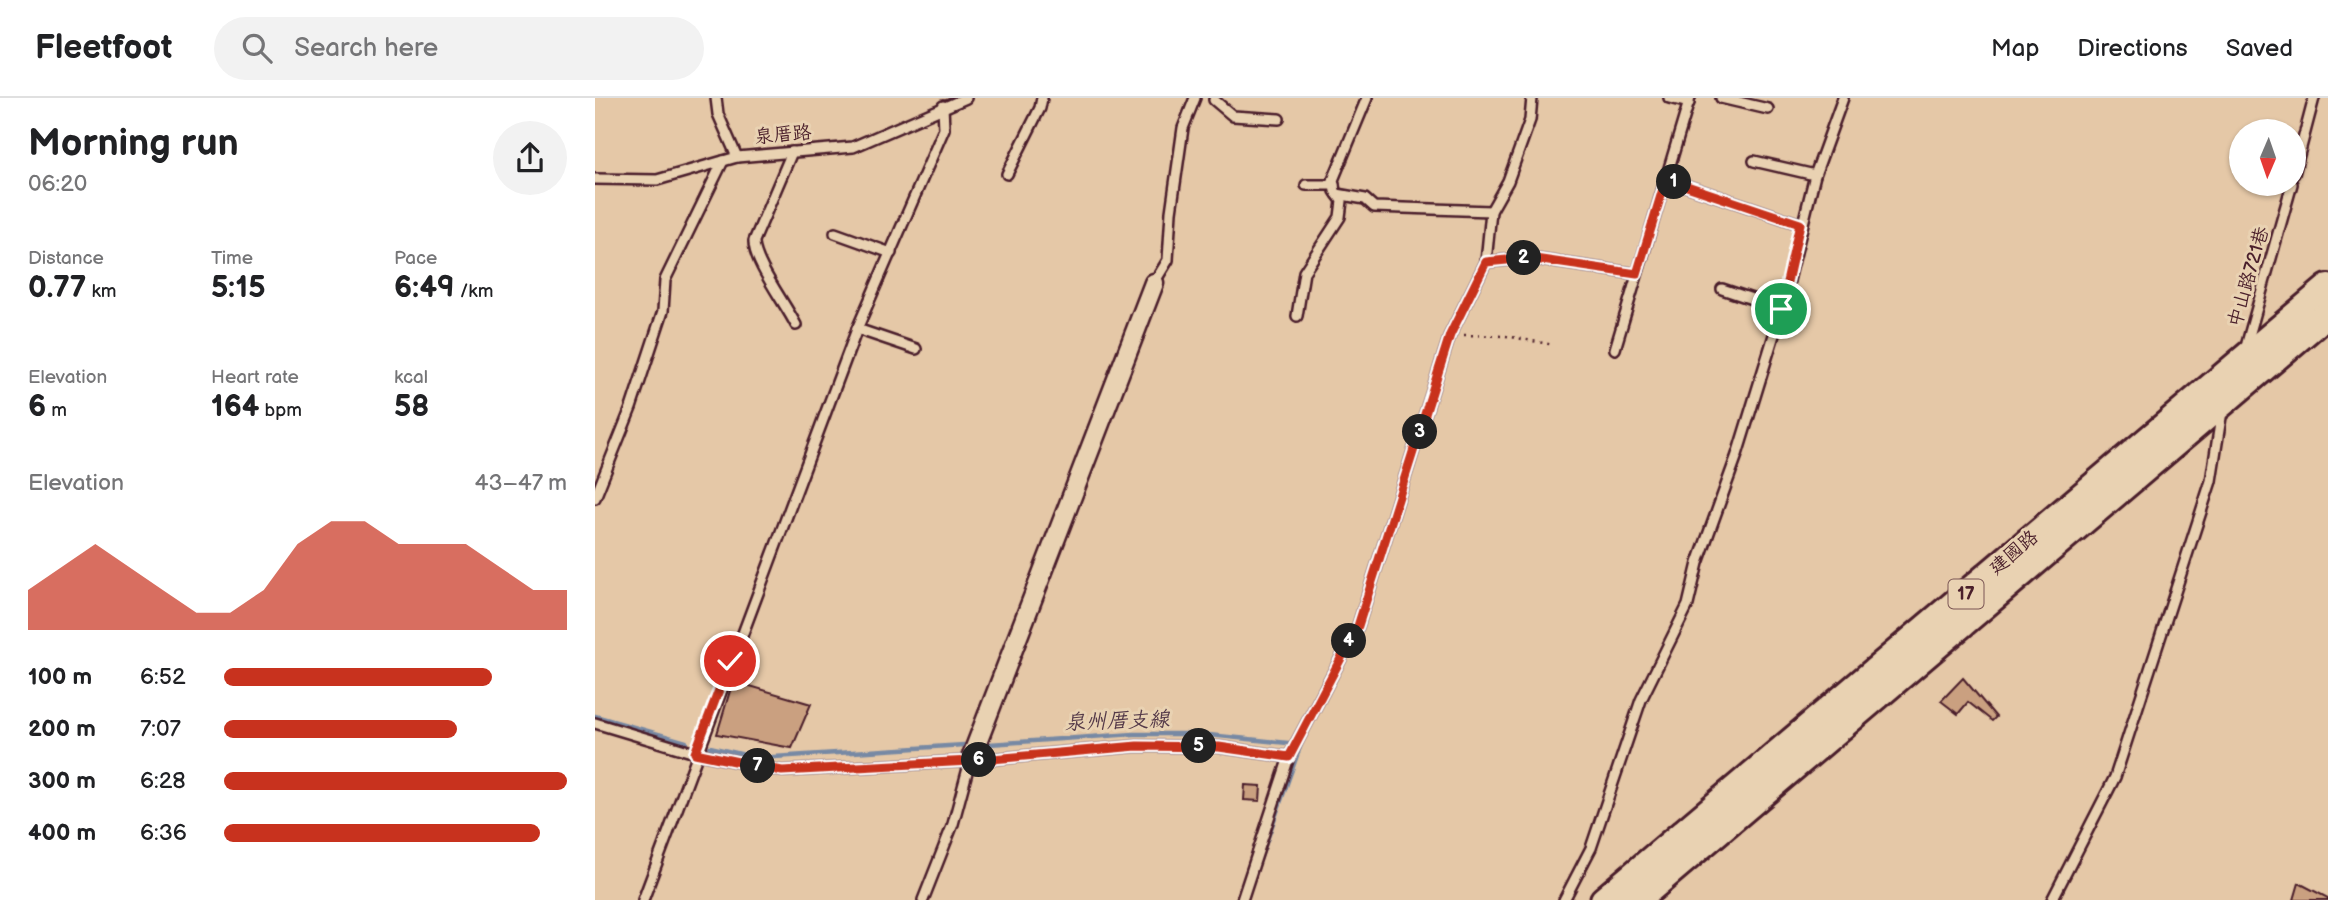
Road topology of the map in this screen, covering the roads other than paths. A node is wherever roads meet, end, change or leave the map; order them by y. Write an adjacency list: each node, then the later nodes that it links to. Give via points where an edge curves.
1 (716, 98): 18 (lane, via 718,114)
2 (966, 98): 13 (lane, 泉厝路)
3 (1042, 98): 21 (lane)
4 (1195, 98): 34 (lane, via 1183,128 1168,260)
5 (1367, 98): 26 (lane, via 1333,180)
6 (1532, 98): 28 (lane, via 1530,120)
7 (1669, 98): 12 (lane)
8 (1721, 98): 14 (lane)
9 (1843, 98): 22 (lane)
10 (2314, 98): 16 (lane)
11 (1212, 99): 15 (lane, via 1233,116)
12 (1690, 101): 24 (lane)
13 (943, 106): 17 (lane, 泉厝路, via 853,147); 31 (lane, via 944,129)
14 (1768, 109)
15 (1279, 119)
16 (2307, 125)
17 (792, 152): 18 (lane, 泉厝路); 40 (lane, via 754,241 753,254)
18 (737, 156): 19 (lane, 泉厝路)
19 (723, 161): 23 (lane, 泉厝路, via 657,180); 46 (lane, via 665,280 663,311)
20 (1754, 161): 22 (lane)
21 (1007, 174)
22 (1815, 175): 29 (lane)
23 (595, 179)
24 (1666, 179): 29 (lane); 33 (lane)
25 (1306, 185): 26 (lane)
26 (1336, 190): 28 (lane, via 1365,199 1374,208); 39 (lane, via 1342,201 1340,216 1304,272)
27 (2289, 196): 44 (lane, 中山路721巷, via 2251,337)
28 (1491, 211): 32 (lane)
29 (1800, 224): 37 (lane)
30 (835, 233): 31 (lane)
31 (891, 253): 41 (lane)
32 (1486, 262): 33 (lane, via 1528,258); 49 (lane, via 1450,335 1358,626)
33 (1637, 274): 43 (lane)
34 (1154, 283): 50 (street)
35 (2328, 288): 44 (main road, 建國路 / 17)
36 (1722, 289): 37 (lane)
37 (1781, 309): 54 (lane, via 1688,605 1641,700 1591,848)
38 (2328, 313): 45 (main road, 建國路 / 17)
39 (1297, 316)
40 (796, 325)
41 (857, 329): 42 (lane); 48 (lane)
42 (916, 349)
43 (1615, 349)
44 (2227, 374): 45 (lane); 55 (main road, 建國路 / 17)
45 (2223, 402): 56 (main road, 建國路 / 17); 57 (lane, via 2211,481 2115,777)
46 (595, 498)
47 (595, 723): 48 (lane)
48 (695, 753): 50 (lane, via 782,771); 51 (lane)
49 (1289, 757): 50 (lane, via 1219,747 1137,746); 53 (lane)
50 (970, 761): 52 (lane, via 953,824)
51 (642, 900)
52 (923, 900)
53 (1241, 900)
54 (1564, 900)
55 (1604, 900)
56 (1637, 900)
57 (2052, 900)

